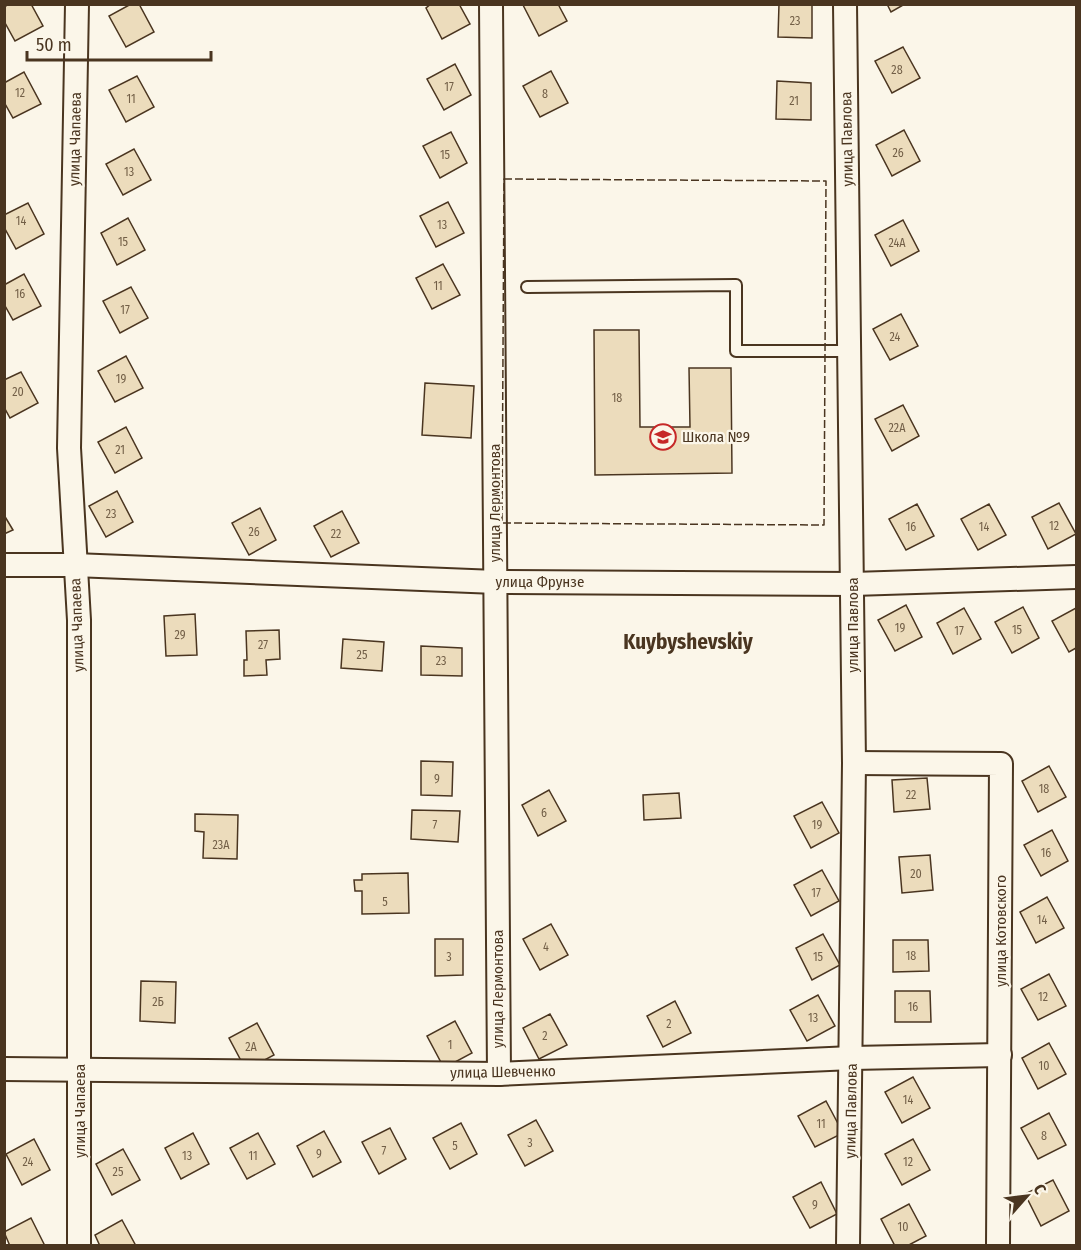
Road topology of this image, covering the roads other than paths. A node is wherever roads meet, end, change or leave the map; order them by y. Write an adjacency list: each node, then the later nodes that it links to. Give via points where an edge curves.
1 (77, 4): 7 (street, улица Чапаева, via 69,448)
2 (491, 4): 9 (street, улица Лермонтова)
3 (844, 4): 5 (street, улица Павлова)
4 (527, 287): 5 (lane, via 736,285 736,351)
5 (850, 351): 10 (street, улица Павлова)
6 (4, 565): 7 (street, улица Фрунзе)
7 (74, 565): 9 (street, улица Фрунзе); 15 (street, улица Чапаева, via 79,620)
8 (1077, 577): 10 (street, улица Фрунзе)
9 (496, 582): 10 (street, улица Фрунзе); 16 (street, улица Лермонтова)
10 (853, 584): 11 (street, улица Павлова)
11 (854, 763): 12 (street, улица Котовского, via 1001,764); 13 (street, улица Павлова)
12 (1000, 1055): 13 (street, улица Шевченко); 19 (street, улица Котовского)
13 (852, 1058): 16 (street, улица Шевченко); 18 (street, улица Павлова)
14 (4, 1070): 15 (street, улица Шевченко)
15 (81, 1070): 16 (street, улица Шевченко); 17 (street, улица Чапаева)
16 (499, 1074)
17 (79, 1245)
18 (848, 1245)
19 (998, 1245)

